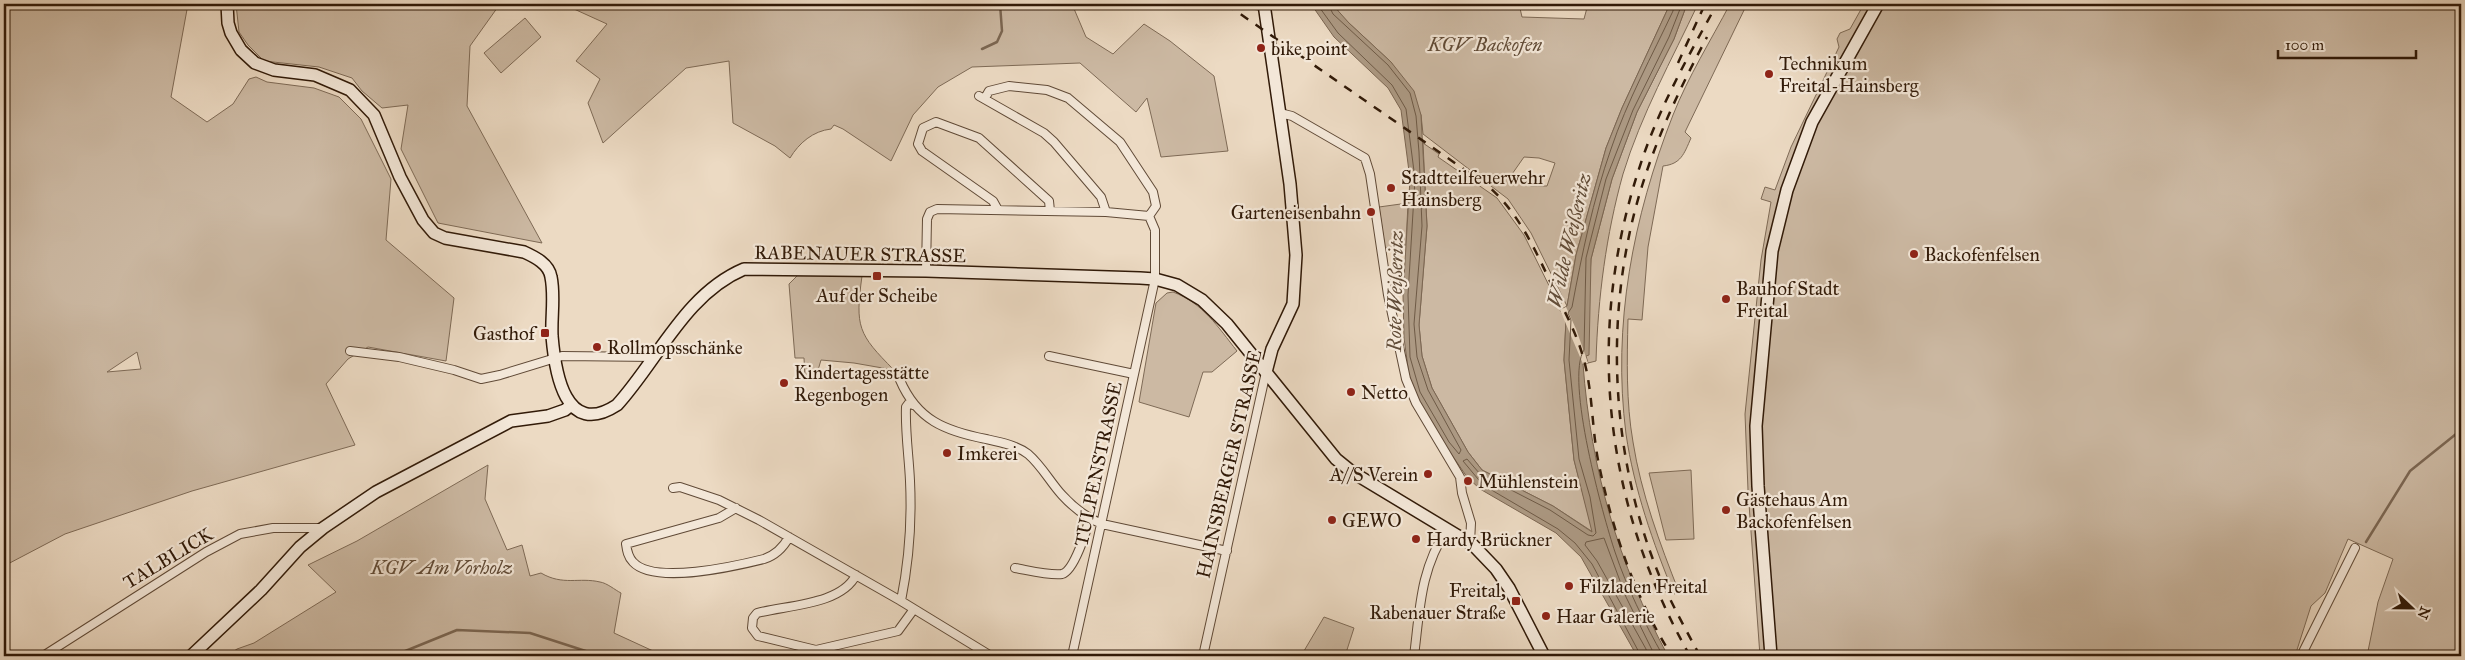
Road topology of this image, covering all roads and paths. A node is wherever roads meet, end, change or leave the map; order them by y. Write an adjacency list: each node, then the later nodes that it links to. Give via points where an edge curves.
1 (227, 4): 14 (main road, via 228,23 246,54 264,68 315,75 350,90 374,115 400,177 423,220 434,233 445,238 524,252 546,266 551,276)
2 (1247, 4): 4 (street)
3 (1878, 4): 42 (main road, via 1812,122 1787,190 1772,251 1756,426)
4 (1264, 5): 5 (main road, HAINSBERGER STRASSE)
5 (1280, 113): 16 (main road, HAINSBERGER STRASSE, via 1296,229 1295,281 1292,304); 28 (street, via 1292,116 1365,158 1406,379 1416,403 1460,477 1471,523)
6 (998, 210): 7 (street); 7 (street, via 993,201 922,150 918,144 923,128 936,122 979,138 1049,201); 10 (street, via 937,209 930,212 926,233)
7 (1050, 211): 8 (street)
8 (1106, 212): 9 (street); 9 (street, via 1101,197 1054,142 982,97 1009,86 1047,90 1068,98 1120,142 1153,192 1156,206)
9 (1149, 216): 11 (street, via 1155,230)
10 (926, 271): 11 (main road, RABENAUER STRASSE); 15 (main road, RABENAUER STRASSE, via 744,269 727,276 710,289)
11 (1155, 279): 16 (main road, RABENAUER STRASSE, via 1185,289 1207,304); 17 (street, TULPENSTRASSE)
12 (350, 351): 14 (street, via 399,357 481,379)
13 (1049, 356): 17 (street)
14 (555, 357): 15 (street); 20 (main road, via 564,397)
15 (655, 357): 20 (main road, RABENAUER STRASSE, via 623,398 608,411 589,414)
16 (1266, 372): 26 (main road, RABENAUER STRASSE, via 1317,437 1352,472); 30 (street, HAINSBERGER STRASSE)
17 (1134, 374): 24 (street, TULPENSTRASSE)
18 (900, 380): 19 (street)
19 (913, 404): 23 (street, via 946,429 1002,442 1028,454 1062,496); 33 (street, via 906,407 910,541)
20 (570, 406): 25 (main road, via 548,416 511,420 403,476)
21 (673, 488): 22 (street, via 680,487)
22 (736, 508): 27 (street); 27 (street, via 719,518 626,544 628,556 643,569 689,574 774,556)
23 (1089, 519): 24 (street); 31 (street, via 1067,571 1062,574)
24 (1102, 524): 30 (street); 38 (street, TULPENSTRASSE)
25 (323, 528): 35 (street, TALBLICK, via 273,528 240,534 206,552); 36 (main road)
26 (1448, 529): 28 (main road, RABENAUER STRASSE); 40 (street, via 1431,556 1423,582)
27 (789, 537): 32 (street)
28 (1470, 543): 41 (main road, RABENAUER STRASSE, via 1509,588)
29 (2355, 548): 43 (street)
30 (1227, 552): 39 (street, HAINSBERGER STRASSE)
31 (1015, 568)
32 (856, 575): 33 (street); 34 (street, via 851,584 836,596 757,613 752,628 758,636 816,650 898,631)
33 (901, 600): 34 (street)
34 (914, 608): 37 (street)
35 (43, 656)
36 (191, 656)
37 (991, 656)
38 (1072, 656)
39 (1203, 656)
40 (1414, 656)
41 (1544, 656)
42 (1771, 656)
43 (2301, 656)

